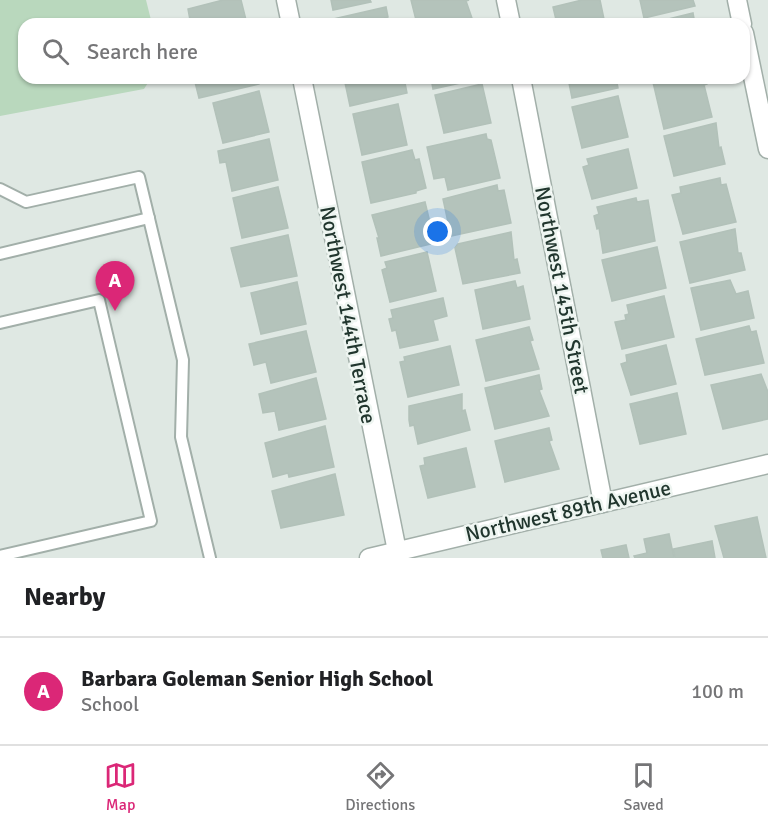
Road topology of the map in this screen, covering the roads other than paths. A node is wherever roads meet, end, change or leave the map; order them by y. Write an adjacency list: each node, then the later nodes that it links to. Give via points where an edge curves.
1 (286, 0): 4 (street)
2 (506, 0): 5 (street)
3 (737, 0): 6 (street)
4 (290, 18)
5 (510, 18)
6 (741, 18)
7 (750, 62): 10 (street)
8 (303, 84): 17 (street, Northwest 144th Terrace)
9 (522, 84): 16 (street, Northwest 145th Street)
10 (768, 149)
11 (0, 189): 12 (lane, via 26,202 139,177)
12 (149, 218): 13 (lane); 19 (lane, via 183,360 181,437)
13 (0, 254)
14 (0, 323): 18 (lane, via 99,300 151,521)
15 (768, 464): 16 (street, Northwest 89th Avenue)
16 (603, 502): 17 (street, Northwest 89th Avenue)
17 (397, 551): 20 (street, Northwest 89th Avenue)
18 (0, 556)
19 (210, 558)
20 (369, 558)

